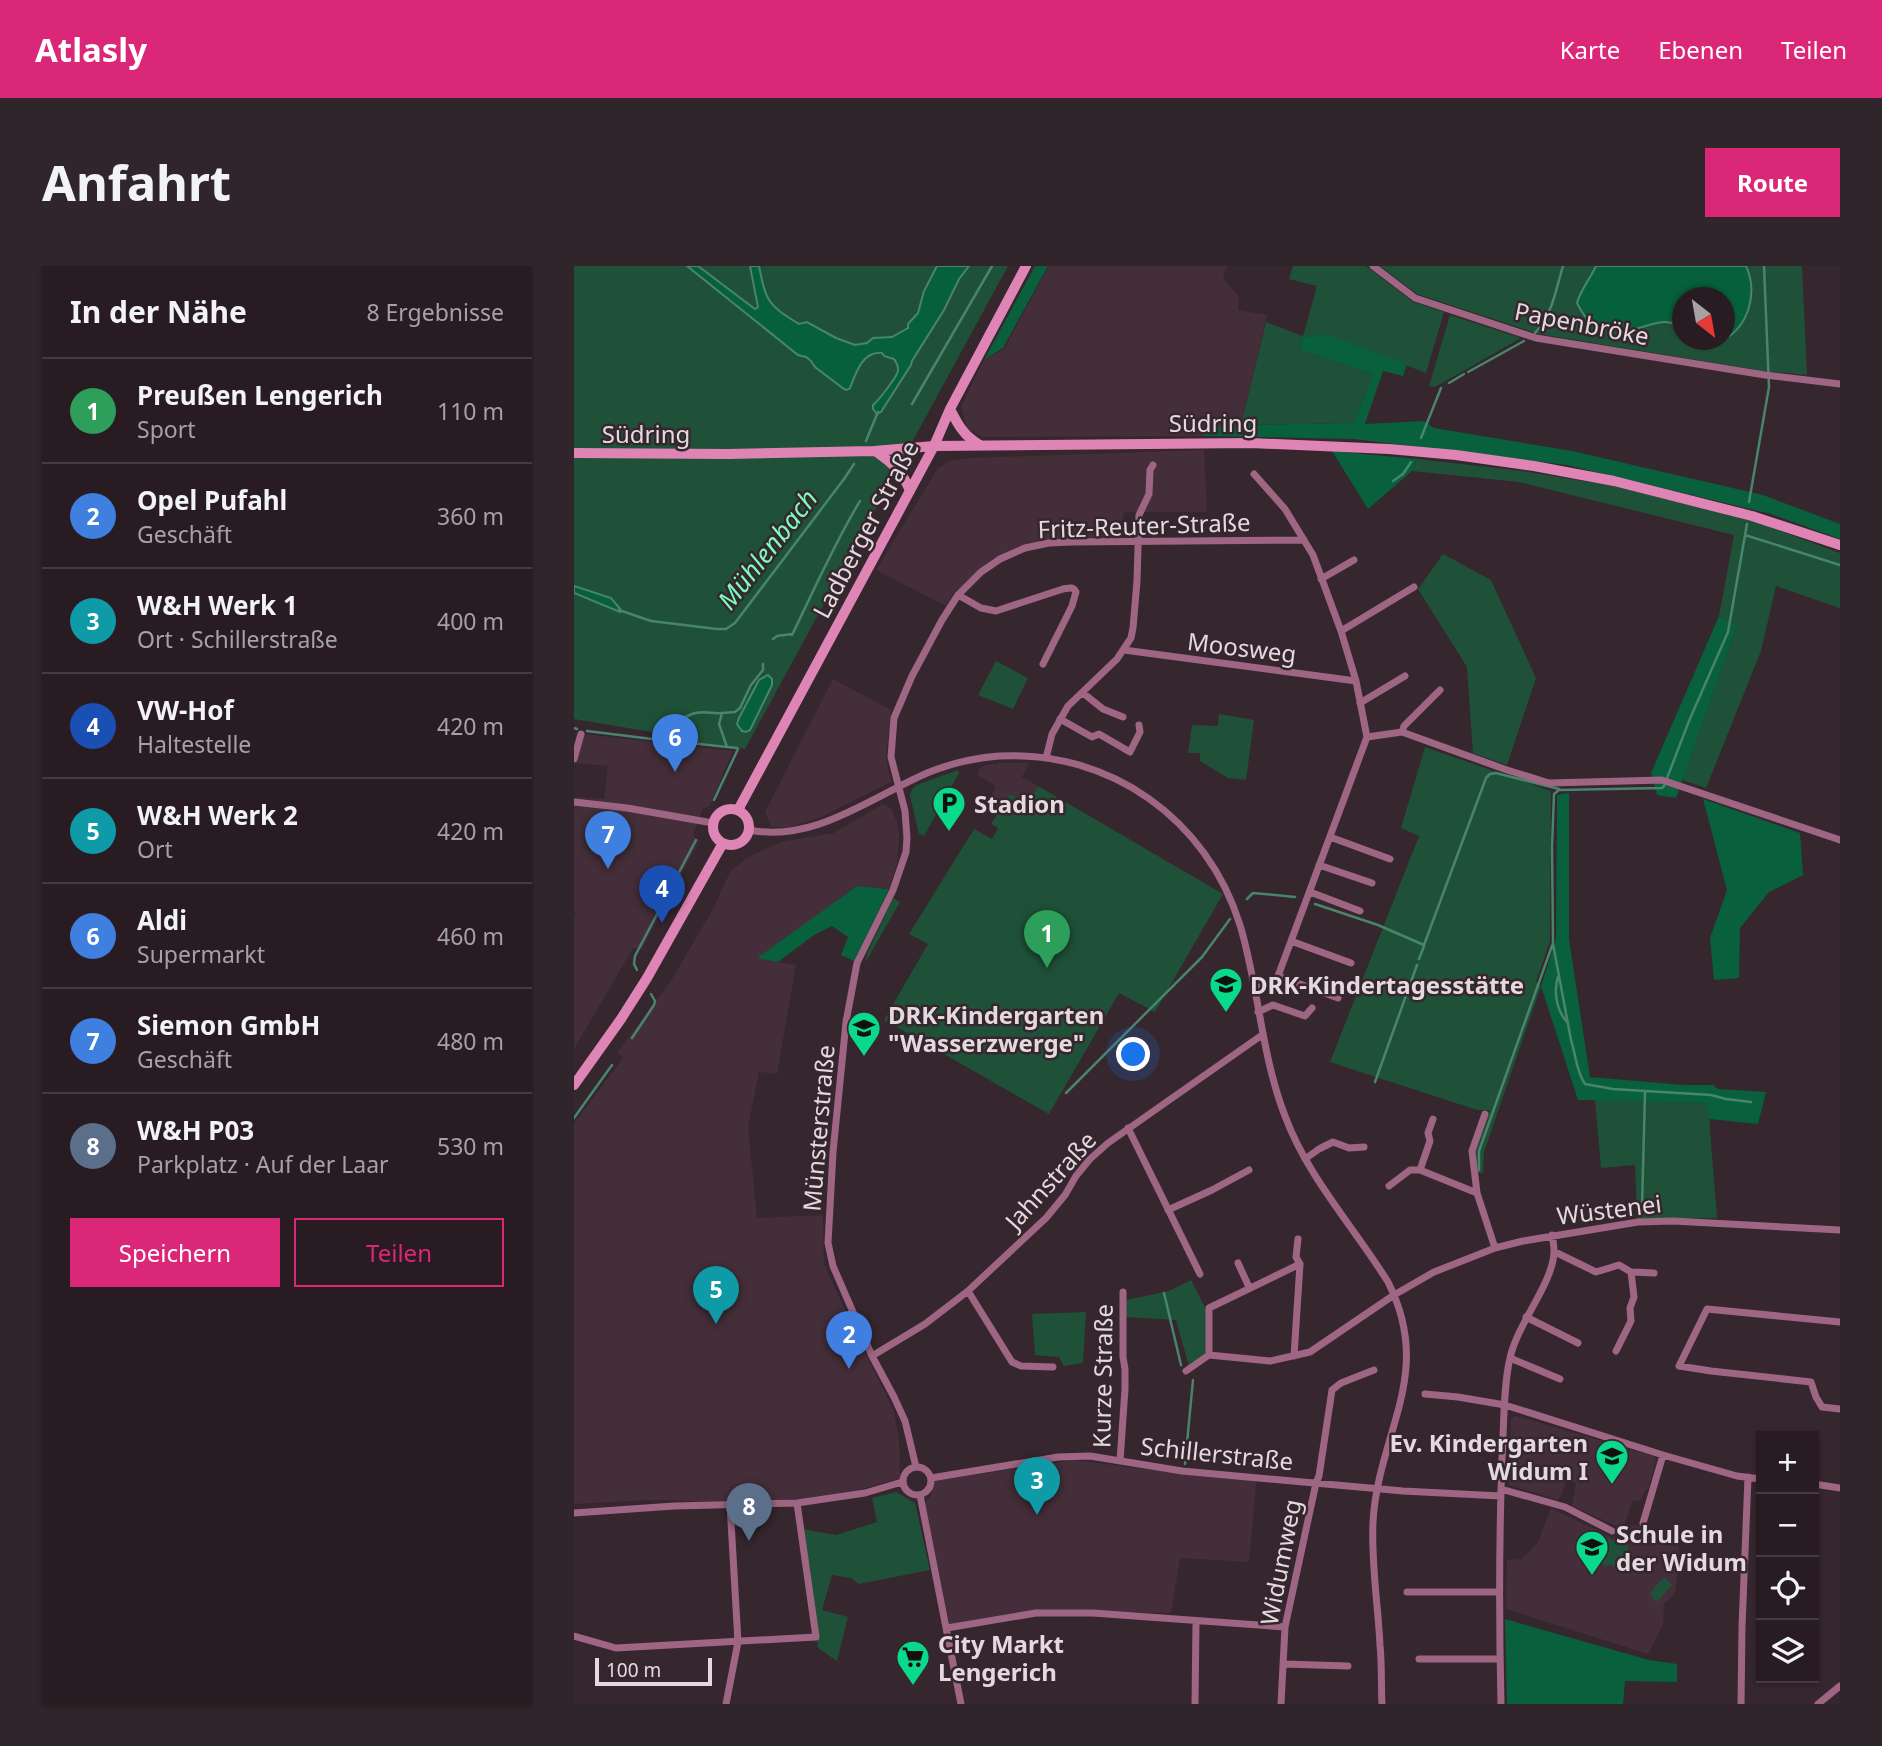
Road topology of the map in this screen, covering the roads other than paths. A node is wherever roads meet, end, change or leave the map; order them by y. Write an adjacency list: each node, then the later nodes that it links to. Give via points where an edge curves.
1 (1026, 266): 4 (main road, Ladberger Straße)
2 (1373, 266): 3 (street, Papenbröke, via 1415,298 1536,338)
3 (1840, 384)
4 (950, 409): 5 (main road, via 961,431); 6 (main road, Ladberger Straße)
5 (980, 445): 6 (main road, Südring); 14 (main road, Südring, via 1251,443 1456,455 1614,481 1752,516)
6 (934, 446): 7 (main road, Südring); 11 (main road, Ladberger Straße)
7 (874, 451): 8 (main road, Südring); 11 (main road, via 902,474)
8 (574, 453)
9 (1153, 465): 13 (street, via 1149,494 1139,515)
10 (1254, 474): 12 (street, via 1285,509)
11 (910, 491): 37 (main road, Ladberger Straße)
12 (1304, 540): 13 (street, Fritz-Reuter-Straße); 16 (street)
13 (1138, 542): 18 (street, Fritz-Reuter-Straße, via 1072,541 1024,548 981,572); 20 (street, via 1133,628)
14 (1840, 545)
15 (1354, 560): 16 (street)
16 (1321, 579): 19 (street)
17 (1413, 587): 19 (street)
18 (958, 595): 21 (street, via 996,611 1075,589 1072,606); 35 (street, Fritz-Reuter-Straße, via 894,718 891,757)
19 (1341, 631): 23 (street)
20 (1124, 650): 23 (street, Moosweg); 25 (street)
21 (1043, 664)
22 (1405, 676): 26 (street)
23 (1356, 681): 26 (street)
24 (1440, 690): 30 (street)
25 (1083, 693): 27 (street); 28 (street)
26 (1360, 703): 32 (street)
27 (1123, 717)
28 (1060, 719): 29 (street, via 1130,752); 33 (street)
29 (1139, 725)
30 (1402, 732): 32 (street); 41 (street, via 1549,783 1666,782)
31 (581, 734): 34 (street)
32 (1367, 737): 40 (street)
33 (1046, 758): 35 (street, via 978,759 940,768); 51 (street, via 1090,769 1132,787 1190,834 1228,893)
34 (574, 760)
35 (897, 787): 39 (street, via 805,830); 86 (street, Münsterstraße, via 905,811 905,852 894,888 857,963 846,1022 828,1243 833,1266)
36 (574, 803): 38 (street)
37 (738, 810): 38 (main road, via 723,811); 39 (main road, via 746,816)
38 (713, 823): 42 (main road, via 715,835)
39 (749, 830): 42 (main road, via 739,843)
40 (1330, 837): 43 (street); 44 (street)
41 (1840, 840)
42 (723, 843): 56 (main road, via 648,978)
43 (1391, 859)
44 (1319, 865): 45 (street); 46 (street)
45 (1371, 883)
46 (1310, 892): 47 (street); 48 (street)
47 (1360, 911)
48 (1291, 941): 49 (street); 50 (street)
49 (1351, 963)
50 (1278, 976): 51 (street, via 1271,985); 52 (street)
51 (1254, 988): 54 (street)
52 (1338, 998)
53 (1312, 1008): 54 (street, via 1305,1016 1273,1005)
54 (1258, 1012): 55 (street)
55 (1262, 1035): 59 (street, Jahnstraße); 61 (street, via 1282,1108)
56 (574, 1085)
57 (1485, 1114): 65 (street, via 1472,1152)
58 (1433, 1119): 63 (street)
59 (1128, 1128): 66 (street); 78 (street, Jahnstraße, via 1090,1159 1046,1218)
60 (1364, 1147): 61 (street, via 1333,1142)
61 (1305, 1158): 80 (street)
62 (1249, 1170): 66 (street)
63 (1420, 1170): 64 (street, via 1410,1170); 65 (street)
64 (1389, 1186)
65 (1477, 1194): 70 (street)
66 (1168, 1210): 76 (street)
67 (1840, 1230): 68 (street, Wüstenei, via 1673,1221)
68 (1552, 1235): 70 (street, Wüstenei); 71 (street)
69 (1298, 1239): 73 (street)
70 (1495, 1248): 80 (street, Wüstenei, via 1434,1272)
71 (1555, 1252): 74 (street, via 1595,1272 1619,1265); 81 (street)
72 (1238, 1263): 77 (street)
73 (1300, 1264): 77 (street); 87 (street)
74 (1631, 1272): 75 (street); 84 (street, via 1631,1321)
75 (1654, 1273)
76 (1200, 1274)
77 (1250, 1287): 85 (street, via 1209,1308)
78 (968, 1291): 86 (street, Jahnstraße, via 926,1324); 89 (street, via 1012,1362)
79 (1123, 1292): 97 (street, Kurze Straße, via 1125,1389)
80 (1394, 1295): 87 (street, Wüstenei, via 1310,1352); 106 (street, via 1406,1338 1406,1371)
81 (1526, 1317): 83 (street); 88 (street)
82 (1840, 1322): 95 (street, via 1707,1309 1679,1366 1811,1382 1822,1407)
83 (1578, 1343)
84 (1616, 1351)
85 (1209, 1355): 87 (street, Wüstenei, via 1270,1362); 91 (street)
86 (872, 1356): 98 (street, Münsterstraße, via 905,1421)
87 (1294, 1356)
88 (1510, 1358): 92 (street); 94 (street)
89 (1053, 1367)
90 (1374, 1370): 103 (street, Widumweg, via 1332,1390)
91 (1186, 1371)
92 (1560, 1379)
93 (1425, 1394): 94 (street)
94 (1505, 1405): 96 (street); 107 (street)
95 (1840, 1409)
96 (1663, 1455): 99 (street); 112 (street)
97 (1120, 1461): 100 (street, Schillerstraße, via 1058,1457); 103 (street, Schillerstraße, via 1182,1472)
98 (916, 1467): 100 (street); 102 (street, via 906,1472)
99 (1748, 1477): 101 (street); 132 (street)
100 (931, 1478): 108 (street, via 929,1488)
101 (1756, 1478)
102 (902, 1482): 108 (street, via 908,1493); 109 (street, via 865,1493)
103 (1316, 1483): 106 (street, Schillerstraße); 117 (street, Widumweg)
104 (1819, 1486): 105 (street)
105 (1840, 1488)
106 (1378, 1489): 107 (street, Schillerstraße); 130 (street, via 1372,1544)
107 (1501, 1493): 113 (street, Schillerstraße, via 1565,1507); 115 (street)
108 (920, 1495): 118 (street)
109 (797, 1503): 110 (street); 120 (street, via 816,1637)
110 (730, 1504): 111 (street); 120 (street)
111 (574, 1513)
112 (1643, 1523)
113 (1612, 1531)
114 (1407, 1592): 115 (street)
115 (1499, 1592): 122 (street)
116 (1196, 1622): 117 (street); 118 (street, via 1093,1613 1036,1614); 128 (street)
117 (1285, 1627): 123 (street, Widumweg)
118 (947, 1628): 127 (street)
119 (574, 1636): 120 (street, via 616,1648)
120 (738, 1642): 126 (street)
121 (1419, 1659): 122 (street)
122 (1500, 1659): 131 (street)
123 (1283, 1664): 124 (street); 129 (street, Widumweg)
124 (1348, 1667)
125 (1840, 1686): 133 (street)
126 (726, 1704)
127 (961, 1704)
128 (1195, 1704)
129 (1281, 1704)
130 (1382, 1704)
131 (1501, 1704)
132 (1741, 1704)
133 (1818, 1704)

